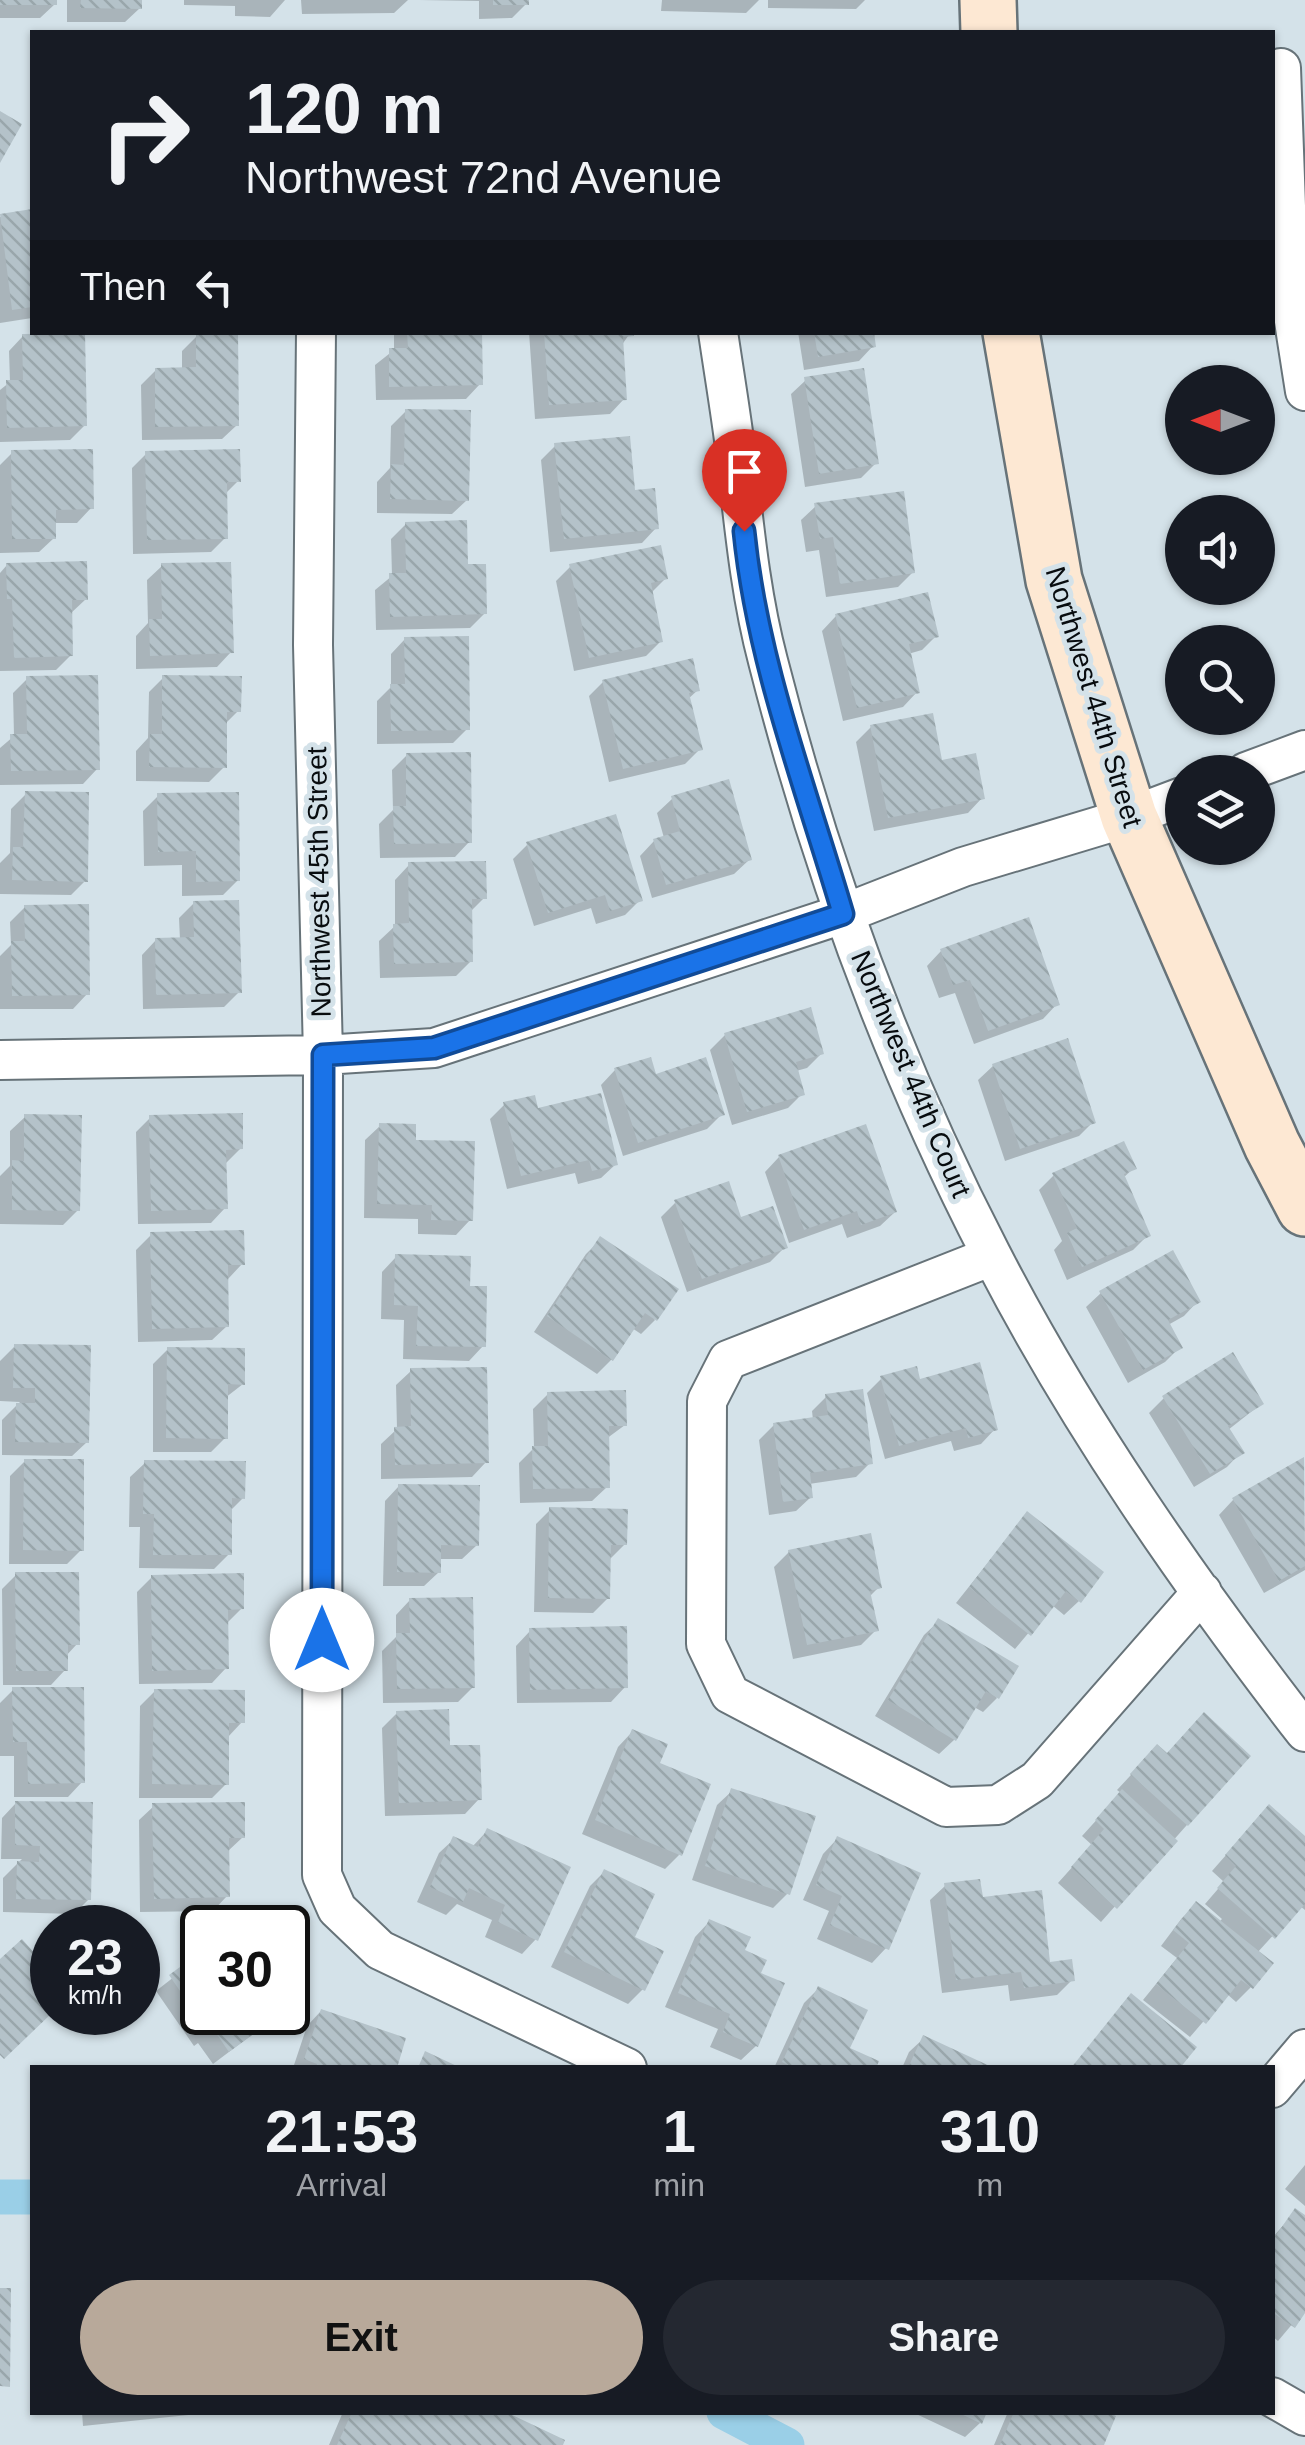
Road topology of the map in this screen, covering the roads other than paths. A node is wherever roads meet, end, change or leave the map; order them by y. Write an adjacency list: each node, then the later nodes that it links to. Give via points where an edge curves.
1 (988, 0): 2 (street)
2 (988, 30)
3 (1281, 68): 7 (street, via 1289,288)
4 (316, 335): 13 (street, Northwest 45th Street, via 313,644)
5 (718, 335): 12 (street, Northwest 44th Court, via 748,570)
6 (1011, 335): 11 (street, Northwest 44th Street, via 1054,580)
7 (1305, 391)
8 (1305, 750): 9 (street)
9 (1275, 761)
10 (1165, 804): 11 (street)
11 (1129, 818): 12 (street, via 963,867); 15 (street, Northwest 44th Street)
12 (843, 914): 13 (street, via 434,1048); 16 (street, Northwest 44th Court, via 938,1146)
13 (323, 1055): 14 (street); 20 (street, Northwest 45th Street, via 322,1875 337,1909 380,1950)
14 (0, 1060)
15 (1305, 1208)
16 (992, 1256): 17 (street, Northwest 44th Court, via 1136,1499); 17 (street, via 728,1360 707,1401 706,1644 730,1694 946,1807 998,1805 1037,1780)
17 (1202, 1592): 18 (street, Northwest 44th Court)
18 (1305, 1732)
19 (1305, 2049): 21 (street)
20 (621, 2065)
21 (1275, 2084)
22 (1275, 2399): 23 (street)
23 (1305, 2416)

